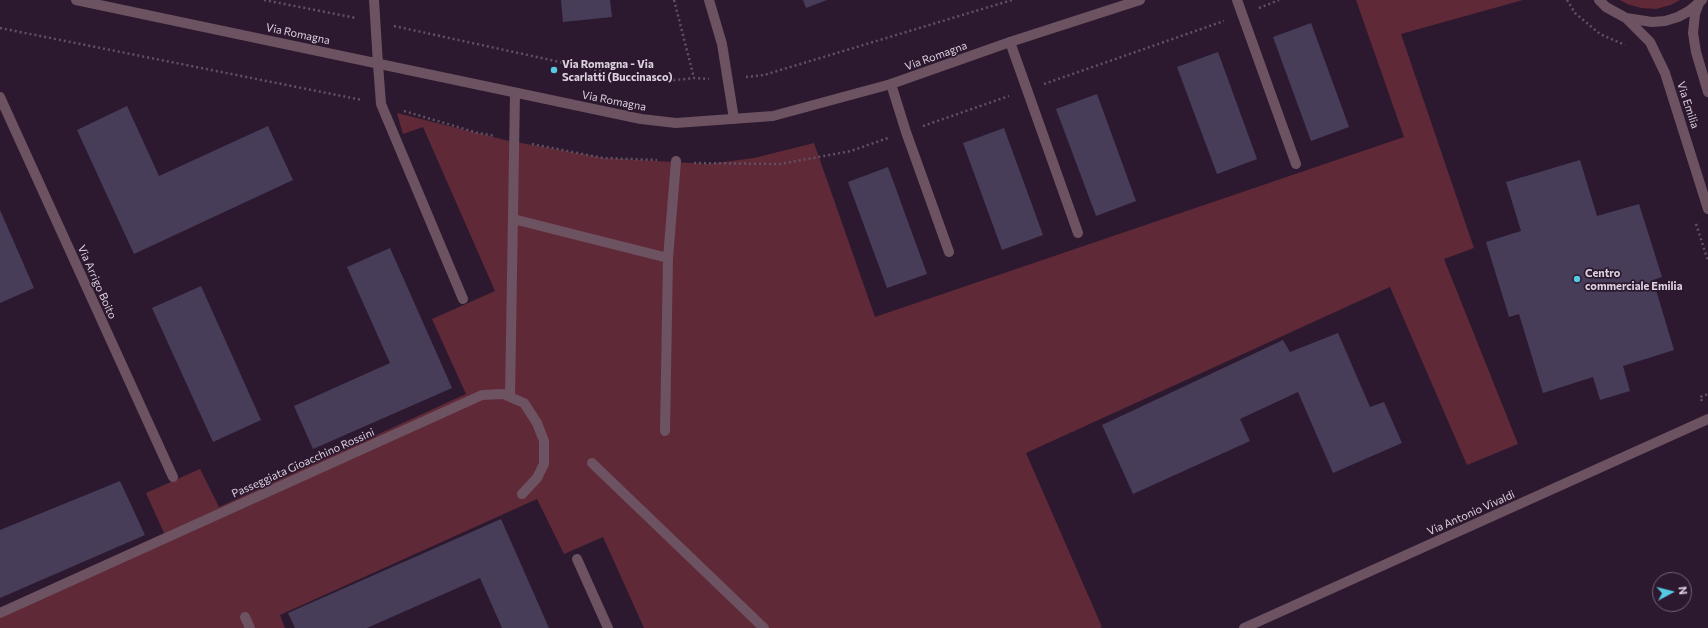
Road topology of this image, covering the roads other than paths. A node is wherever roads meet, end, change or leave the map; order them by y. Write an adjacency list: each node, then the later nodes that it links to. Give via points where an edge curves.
1 (76, 0): 9 (street, Via Romagna)
2 (374, 0): 12 (street)
3 (709, 0): 17 (street, via 722,44)
4 (1140, 0): 8 (street, Via Romagna)
5 (1237, 0): 19 (street)
6 (1599, 0): 10 (street)
7 (1701, 1): 10 (street, via 1678,17 1665,21); 14 (street, Via Emilia, via 1695,14 1693,33)
8 (1129, 2): 11 (street, Via Romagna)
9 (107, 3): 12 (street, Via Romagna)
10 (1626, 18): 20 (street, Via Emilia, via 1650,42 1665,72)
11 (1010, 42): 13 (street, Via Romagna); 22 (street)
12 (378, 64): 15 (street, Via Romagna); 25 (street, via 381,104)
13 (891, 84): 17 (street, Via Romagna, via 773,116); 23 (street)
14 (1708, 92)
15 (515, 93): 17 (street, Via Romagna, via 641,119 676,123); 21 (street)
16 (0, 97): 30 (street, Via Arrigo Boito)
17 (734, 119)
18 (676, 161): 24 (street)
19 (1296, 164)
20 (1708, 209)
21 (513, 219): 24 (street); 26 (street)
22 (1078, 233)
23 (949, 252)
24 (668, 258): 28 (street)
25 (463, 299)
26 (510, 397): 31 (street, Passeggiata Gioacchino Rossini, via 524,403 537,423 544,441 544,464 537,478); 33 (street, Passeggiata Gioacchino Rossini, via 503,394 482,395)
27 (1708, 419): 38 (street, Via Antonio Vivaldi)
28 (665, 431)
29 (592, 463): 37 (street)
30 (173, 477)
31 (522, 494)
32 (577, 559): 36 (street)
33 (0, 613)
34 (245, 618): 35 (street)
35 (250, 628)
36 (608, 628)
37 (764, 628)
38 (1244, 628)

